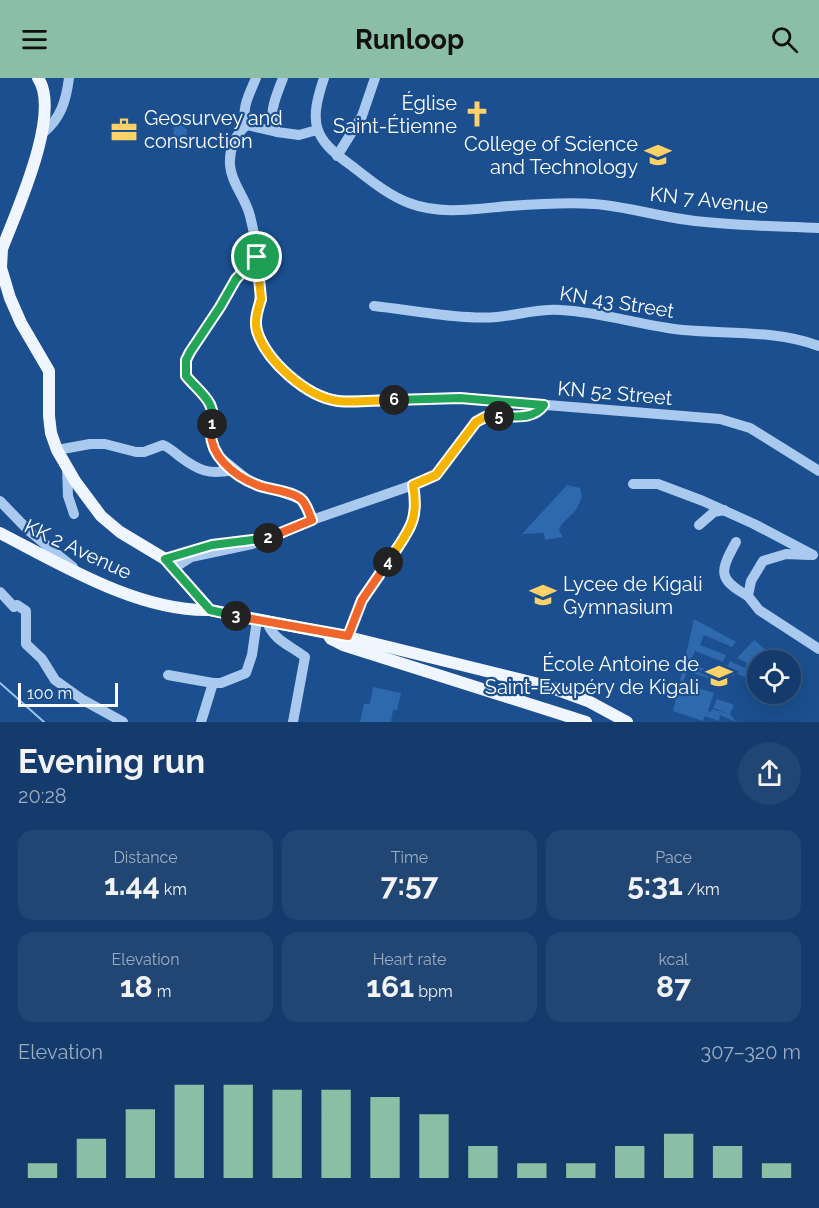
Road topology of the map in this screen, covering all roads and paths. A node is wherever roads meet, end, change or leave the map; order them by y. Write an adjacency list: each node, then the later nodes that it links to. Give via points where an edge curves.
1 (38, 78): 10 (main road, via 45,99)
2 (69, 78): 10 (street, via 62,110)
3 (256, 78): 7 (street, via 244,107)
4 (283, 78): 9 (street, via 272,115)
5 (324, 78): 8 (street, via 316,103)
6 (375, 78): 11 (street, via 362,116)
7 (247, 125): 9 (street); 13 (street, KN 52 Street, via 232,146 230,165 250,213)
8 (317, 130): 9 (street, via 299,135); 11 (street, KN 7 Avenue)
9 (277, 132)
10 (43, 133): 17 (main road, via 0,259 21,323 50,370 50,425)
11 (337, 156): 12 (street, KN 7 Avenue, via 391,195 426,208 456,210 567,202 610,205 713,223)
12 (819, 228)
13 (257, 257): 16 (street, KN 52 Street, via 261,299 256,330 280,368 311,392 339,401 460,398); 19 (street, via 236,279 186,360 186,376 211,404 212,444 217,455)
14 (374, 306): 15 (street, KN 43 Street, via 480,317 537,310 576,311 680,330 793,339)
15 (819, 346)
16 (544, 405): 20 (street, KN 52 Street, via 734,422); 22 (street, via 531,416 485,417 476,422 436,475)
17 (57, 450): 18 (main road); 19 (street, via 105,444 144,452 163,446 198,468 215,473)
18 (67, 466): 25 (street, via 68,496); 32 (main road, via 101,516)
19 (233, 470): 26 (street, via 249,481 301,499)
20 (819, 471)
21 (633, 484): 24 (street, via 652,482)
22 (413, 485): 26 (street); 42 (street, via 415,517 410,529 362,600)
23 (0, 501): 34 (street)
24 (724, 510): 27 (street, via 714,512); 31 (street)
25 (74, 514)
26 (312, 520): 29 (street)
27 (699, 525)
28 (0, 533): 34 (main road, KK 2 Avenue)
29 (265, 539): 32 (street, via 212,545); 33 (street, via 190,557)
30 (736, 542): 36 (street, via 723,572 734,588)
31 (816, 556): 36 (street, via 786,554 763,561 755,570)
32 (165, 559): 33 (main road)
33 (174, 568): 37 (main road)
34 (81, 574): 38 (main road, KK 2 Avenue, via 130,595)
35 (0, 592): 46 (street, via 26,611 26,644 42,659 55,680)
36 (748, 596): 43 (street, via 759,610)
37 (198, 597): 38 (main road); 39 (main road)
38 (175, 607): 39 (main road, KK 2 Avenue)
39 (210, 610): 40 (main road, KK 2 Avenue)
40 (262, 621): 41 (main road, KK 2 Avenue); 45 (street, via 246,673); 48 (street, via 278,640 304,657)
41 (327, 633): 42 (main road, KK 2 Avenue); 49 (main road, via 343,645)
42 (348, 636): 50 (main road, KK 2 Avenue, via 547,686 588,701)
43 (819, 649)
44 (168, 675): 45 (street)
45 (213, 683): 47 (street)
46 (123, 722)
47 (201, 722)
48 (293, 722)
49 (586, 722)
50 (627, 722)

